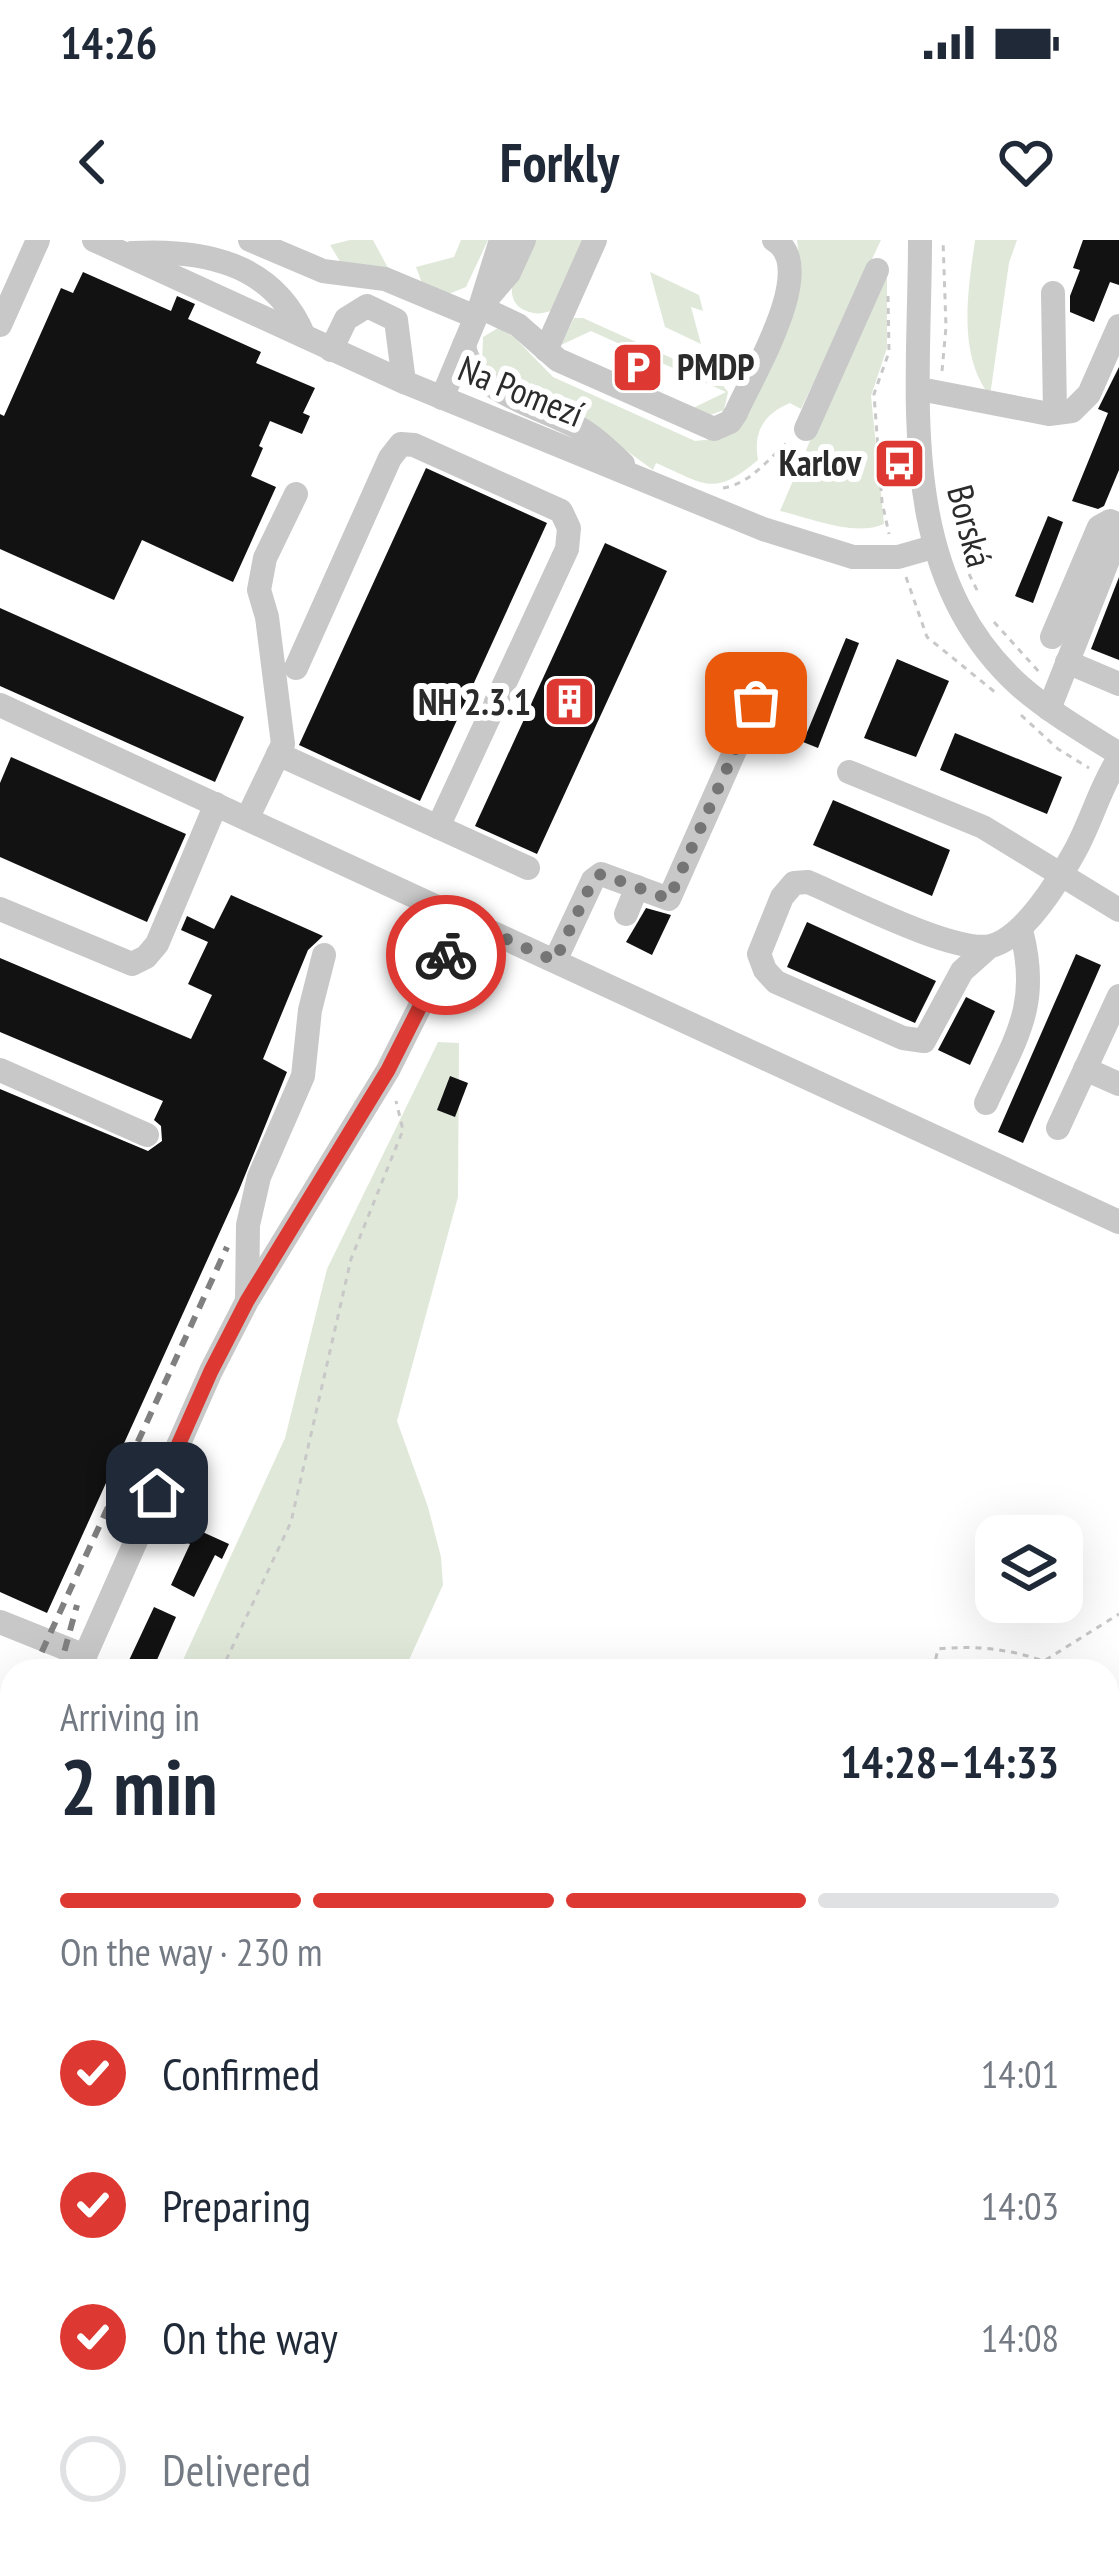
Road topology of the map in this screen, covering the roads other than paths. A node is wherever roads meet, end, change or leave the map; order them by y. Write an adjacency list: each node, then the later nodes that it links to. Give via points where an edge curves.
1 (38, 240): 13 (street)
2 (94, 240): 9 (street, Na Pomezí)
3 (250, 240): 12 (street, via 323,271 385,279)
4 (501, 240): 12 (street)
5 (524, 240): 12 (street)
6 (596, 240): 18 (street)
7 (774, 240): 18 (street, via 790,257 792,288 723,427 707,429)
8 (920, 240): 20 (street, Borská)
9 (123, 253): 15 (street, Na Pomezí, via 220,309); 15 (street, via 166,251 244,270 276,289)
10 (883, 281): 23 (street)
11 (1053, 293): 22 (street)
12 (478, 312): 16 (street); 18 (street, via 518,325)
13 (0, 325)
14 (1119, 326): 22 (street, via 1089,394 1072,411)
15 (304, 336): 17 (street, Na Pomezí)
16 (464, 344): 21 (street); 24 (street, via 477,375 584,430)
17 (331, 350): 19 (street, Na Pomezí); 19 (street, via 346,319 367,306 396,320)
18 (546, 350)
19 (404, 382): 21 (street, Na Pomezí)
20 (930, 390): 22 (street); 27 (street, Borská, via 920,477)
21 (442, 398): 24 (street, Na Pomezí)
22 (1055, 413)
23 (806, 429)
24 (643, 481): 27 (street, Na Pomezí, via 831,552 898,557)
25 (296, 494): 35 (street, via 250,596 267,617)
26 (1119, 528): 28 (street, via 1110,521 1099,527); 29 (street)
27 (933, 547): 32 (street, Borská, via 982,644 1021,686)
28 (1052, 637)
29 (1067, 662): 31 (street); 32 (street)
30 (296, 668): 40 (street, via 401,444 561,511 567,549)
31 (1119, 684)
32 (1053, 698): 36 (street, Borská)
33 (756, 703): 43 (street, via 669,899)
34 (0, 705): 38 (street)
35 (278, 754): 39 (street); 40 (street)
36 (1119, 756): 42 (street)
37 (849, 772): 42 (street, via 982,827)
38 (216, 804): 39 (street); 44 (street, via 146,958 132,964)
39 (247, 819): 47 (street)
40 (438, 827): 41 (street)
41 (528, 868)
42 (1059, 875): 45 (street); 48 (street)
43 (637, 887): 46 (street); 51 (street, via 609,875 593,880)
44 (0, 909)
45 (1119, 910)
46 (626, 914)
47 (464, 920): 51 (street); 60 (street, via 388,1070)
48 (1021, 930): 49 (street); 56 (street, via 1031,988)
49 (990, 946): 49 (street, via 956,944 808,881 782,897 759,954 776,982 924,1041 962,971)
50 (324, 955): 60 (street, via 303,1076 259,1177 248,1225)
51 (555, 961): 59 (street)
52 (1119, 996): 53 (street)
53 (1085, 1069): 55 (street); 57 (street)
54 (0, 1070): 58 (street)
55 (1119, 1084)
56 (986, 1103)
57 (1058, 1129)
58 (148, 1135)
59 (1119, 1222)
60 (247, 1301): 63 (street)
61 (0, 1622): 62 (street)
62 (75, 1659)
63 (87, 1659)

